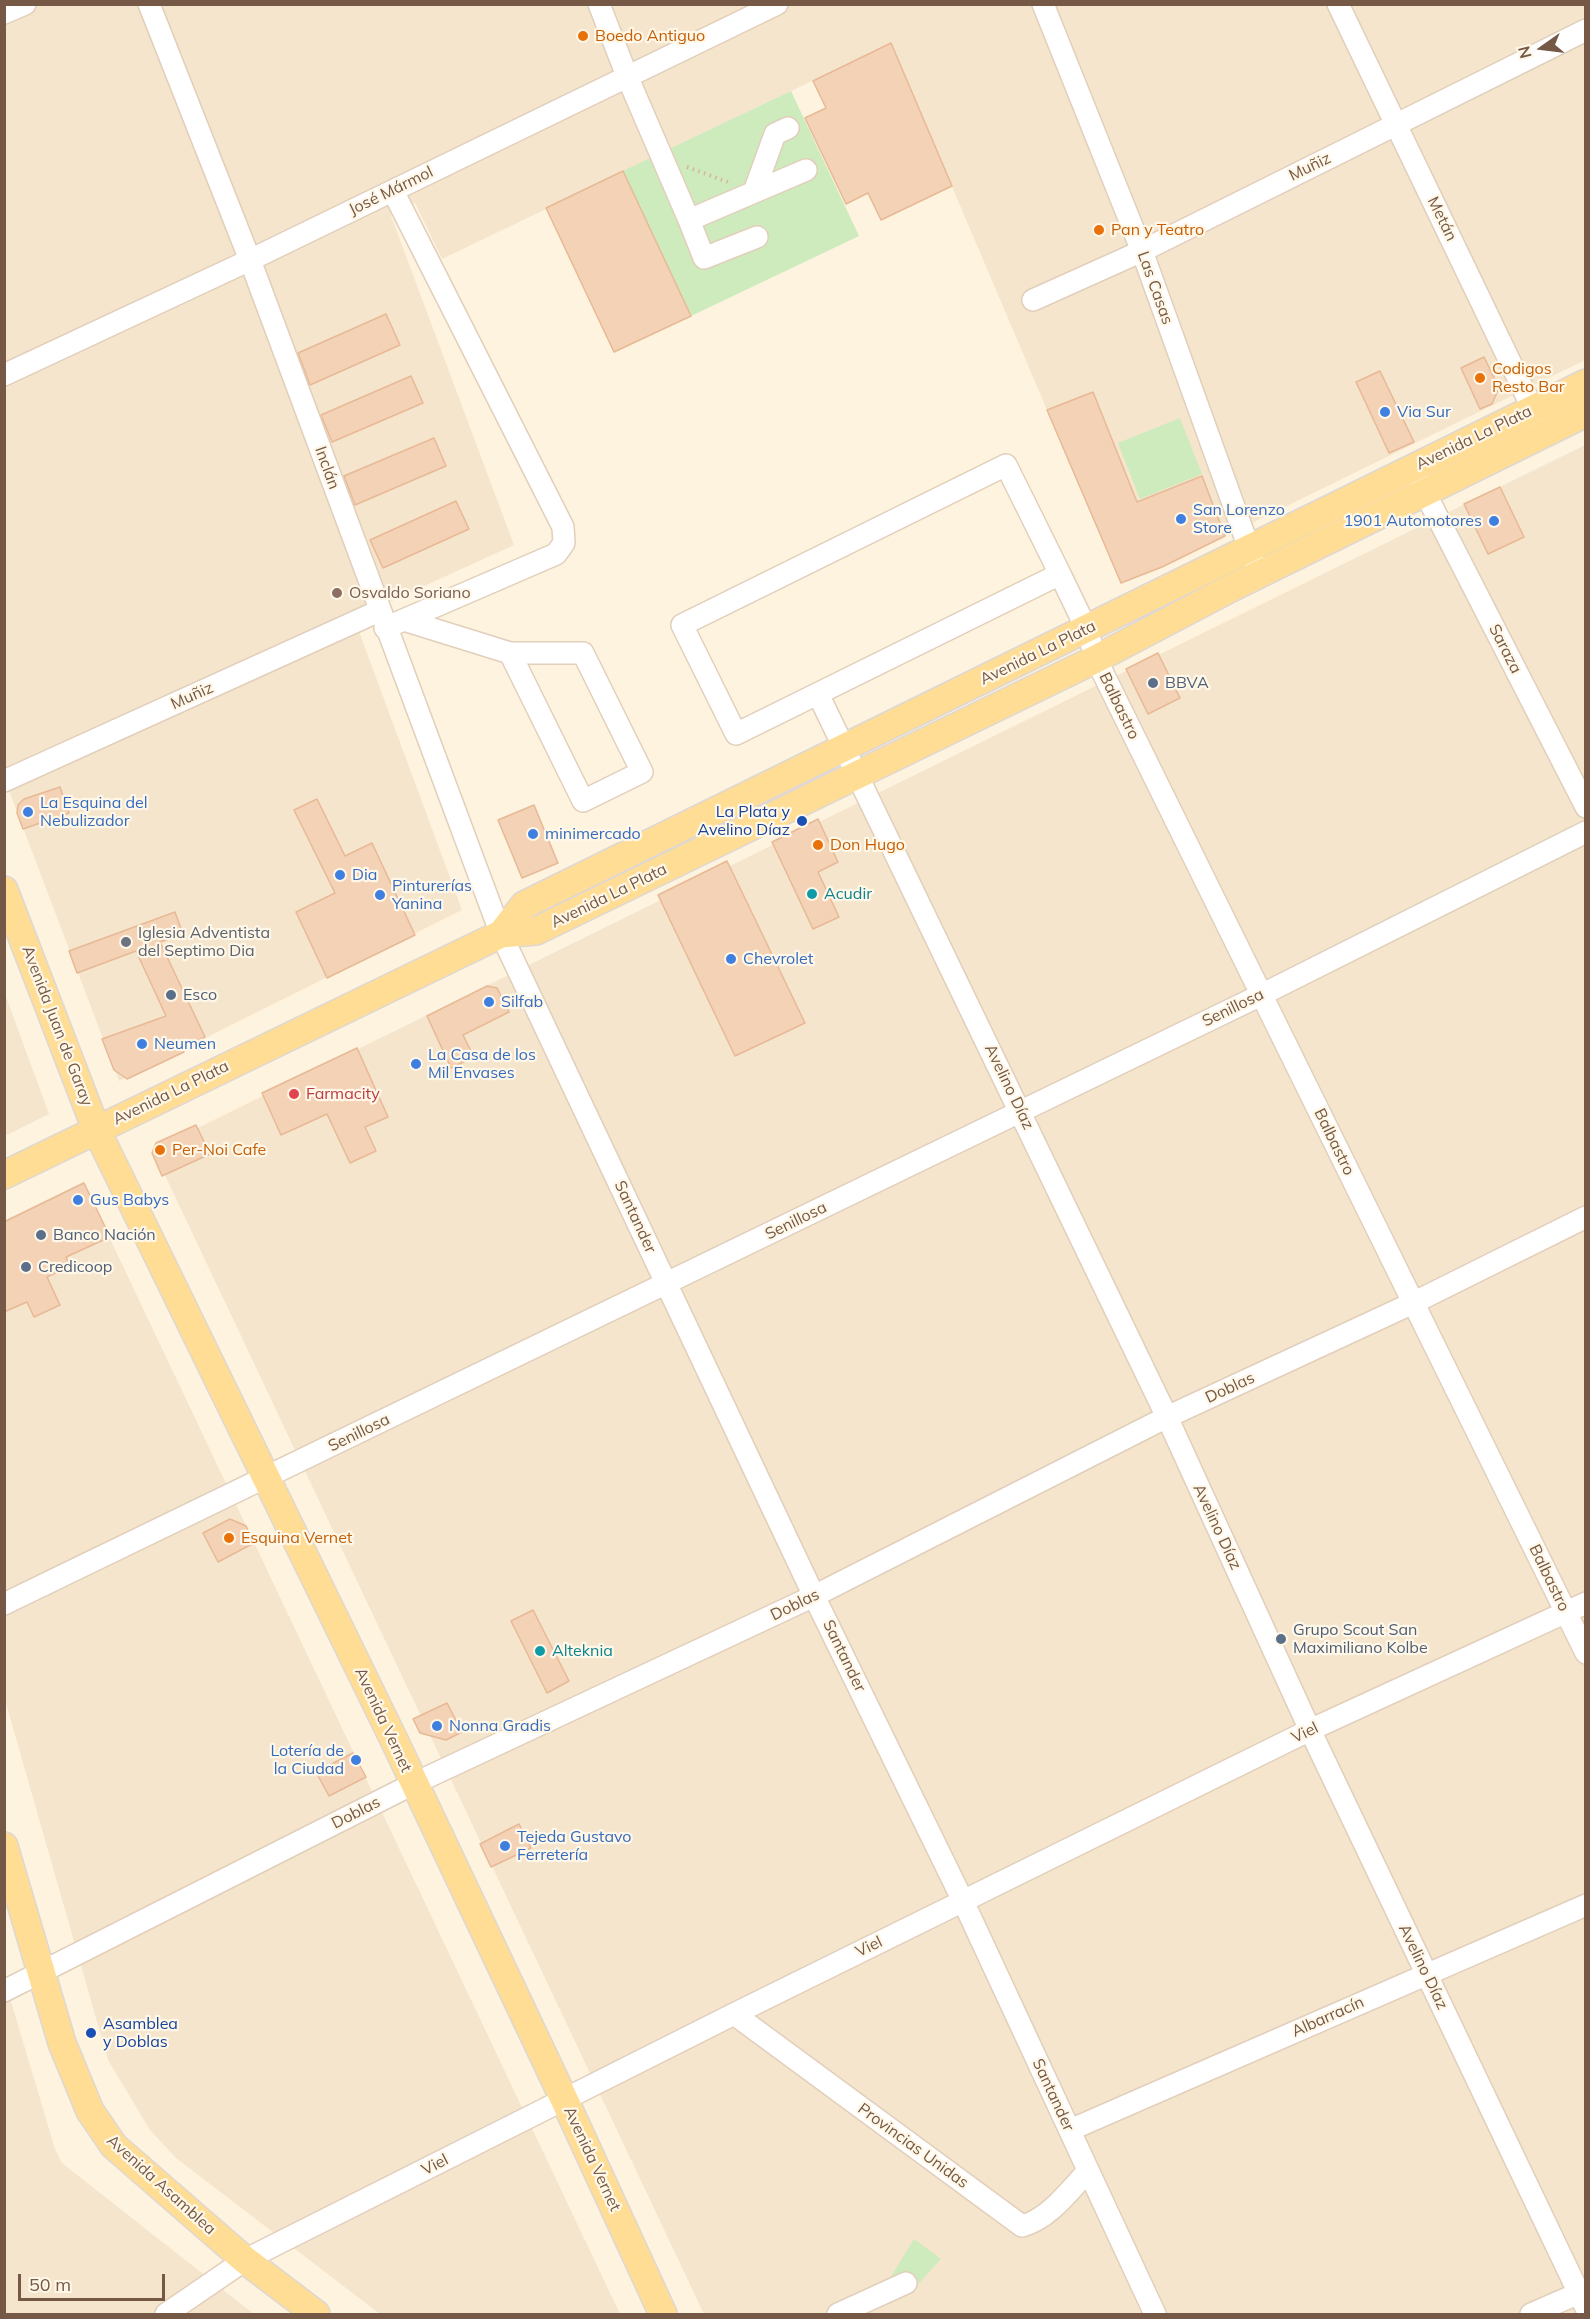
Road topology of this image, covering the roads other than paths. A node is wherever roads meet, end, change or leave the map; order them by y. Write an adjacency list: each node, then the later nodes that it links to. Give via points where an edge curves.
1 (25, 4): 7 (street)
2 (149, 4): 18 (street, Inclán)
3 (600, 4): 9 (street)
4 (777, 4): 9 (street, José Mármol)
5 (1043, 4): 17 (street, Las Casas)
6 (1338, 4): 10 (street, Metán)
7 (4, 13)
8 (1586, 30): 10 (street, Muñiz)
9 (627, 76): 13 (street, José Mármol); 15 (street)
10 (1396, 124): 17 (street, Muñiz); 22 (street, Metán)
11 (788, 128): 14 (street, via 776,134)
12 (806, 170): 14 (street)
13 (393, 191): 18 (street, José Mármol); 29 (street, Muñiz, via 563,527 564,543 556,554)
14 (754, 192): 15 (street)
15 (689, 220): 16 (street, via 704,258)
16 (757, 237)
17 (1142, 251): 19 (street, Muñiz); 26 (street, Las Casas)
18 (250, 260): 20 (street, José Mármol); 28 (street, Inclán)
19 (1033, 300)
20 (4, 375)
21 (1586, 383): 22 (main road, Avenida La Plata)
22 (1533, 409): 24 (street, Metán); 25 (main road, Avenida La Plata)
23 (1586, 413): 24 (main road, Avenida La Plata)
24 (1544, 434): 25 (main road, Avenida La Plata)
25 (1419, 480): 26 (main road, Avenida La Plata); 37 (street, Saraza)
26 (1254, 562): 30 (main road, Avenida La Plata); 32 (main road, Avenida La Plata)
27 (1060, 574): 30 (street, Balbastro); 33 (street); 33 (street, Balbastro, via 1006,465 682,625 736,734)
28 (382, 620): 29 (street, Muñiz); 36 (street, Muñiz); 40 (street, Inclán)
29 (407, 621): 31 (street)
30 (1087, 630): 32 (street, Balbastro); 34 (main road, Avenida La Plata)
31 (510, 653): 31 (street, via 583,653 642,772 583,801)
32 (1096, 659): 35 (main road, Avenida La Plata); 41 (street, Balbastro)
33 (818, 694): 34 (street, Avelino Díaz)
34 (844, 748): 35 (street, Avelino Díaz); 40 (main road, Avenida La Plata, via 524,905)
35 (857, 775): 40 (main road, Avenida La Plata, via 536,931); 42 (street, Avelino Díaz)
36 (4, 781)
37 (1586, 807)
38 (1586, 832): 41 (street, Senillosa)
39 (4, 890): 43 (main road, Avenida Juan de Garay)
40 (501, 934): 43 (main road, Avenida La Plata); 46 (street, Santander)
41 (1261, 994): 42 (street, Senillosa); 47 (street, Balbastro)
42 (1020, 1112): 46 (street, Senillosa); 48 (street, Avelino Díaz)
43 (96, 1129): 44 (main road, Avenida La Plata); 49 (main road, Avenida Vernet)
44 (4, 1175)
45 (1586, 1217): 47 (street, Doblas)
46 (667, 1284): 49 (street, Senillosa); 50 (street, Santander)
47 (1413, 1303): 48 (street, Doblas); 53 (street, Balbastro)
48 (1167, 1417): 50 (street, Doblas); 55 (street, Avelino Díaz)
49 (266, 1479): 52 (street, Senillosa); 56 (main road, Avenida Vernet)
50 (814, 1596): 56 (street, Doblas); 58 (street, Santander)
51 (1586, 1603): 53 (street, Viel)
52 (4, 1604)
53 (1566, 1612): 54 (street, Balbastro); 55 (street, Viel)
54 (1586, 1653)
55 (1310, 1730): 58 (street, Viel); 61 (street, Avelino Díaz)
56 (414, 1784): 60 (street, Doblas); 64 (main road, Avenida Vernet)
57 (4, 1846): 60 (main road, Avenida Asamblea)
58 (963, 1901): 63 (street, Viel); 65 (street, Santander)
59 (1586, 1905): 61 (street, Albarracín)
60 (42, 1972): 62 (street, Doblas); 67 (main road, Avenida Asamblea, via 62,2043 100,2128 114,2146)
61 (1427, 1974): 65 (street, Albarracín); 70 (street, Avelino Díaz)
62 (4, 1991)
63 (734, 2014): 64 (street, Viel); 66 (street, Provincias Unidas, via 1022,2226 1035,2223 1046,2214)
64 (564, 2099): 67 (street, Viel); 74 (main road, Avenida Vernet)
65 (1070, 2130): 66 (street, Santander)
66 (1088, 2171): 76 (street, Santander)
67 (245, 2260): 69 (main road, Avenida Asamblea); 71 (street, Viel)
68 (906, 2283): 75 (street)
69 (283, 2290): 72 (street); 73 (main road, Avenida Asamblea)
70 (1583, 2297): 77 (street)
71 (166, 2314)
72 (294, 2314)
73 (316, 2314)
74 (663, 2314)
75 (838, 2314)
76 (1155, 2314)
77 (1531, 2314)

